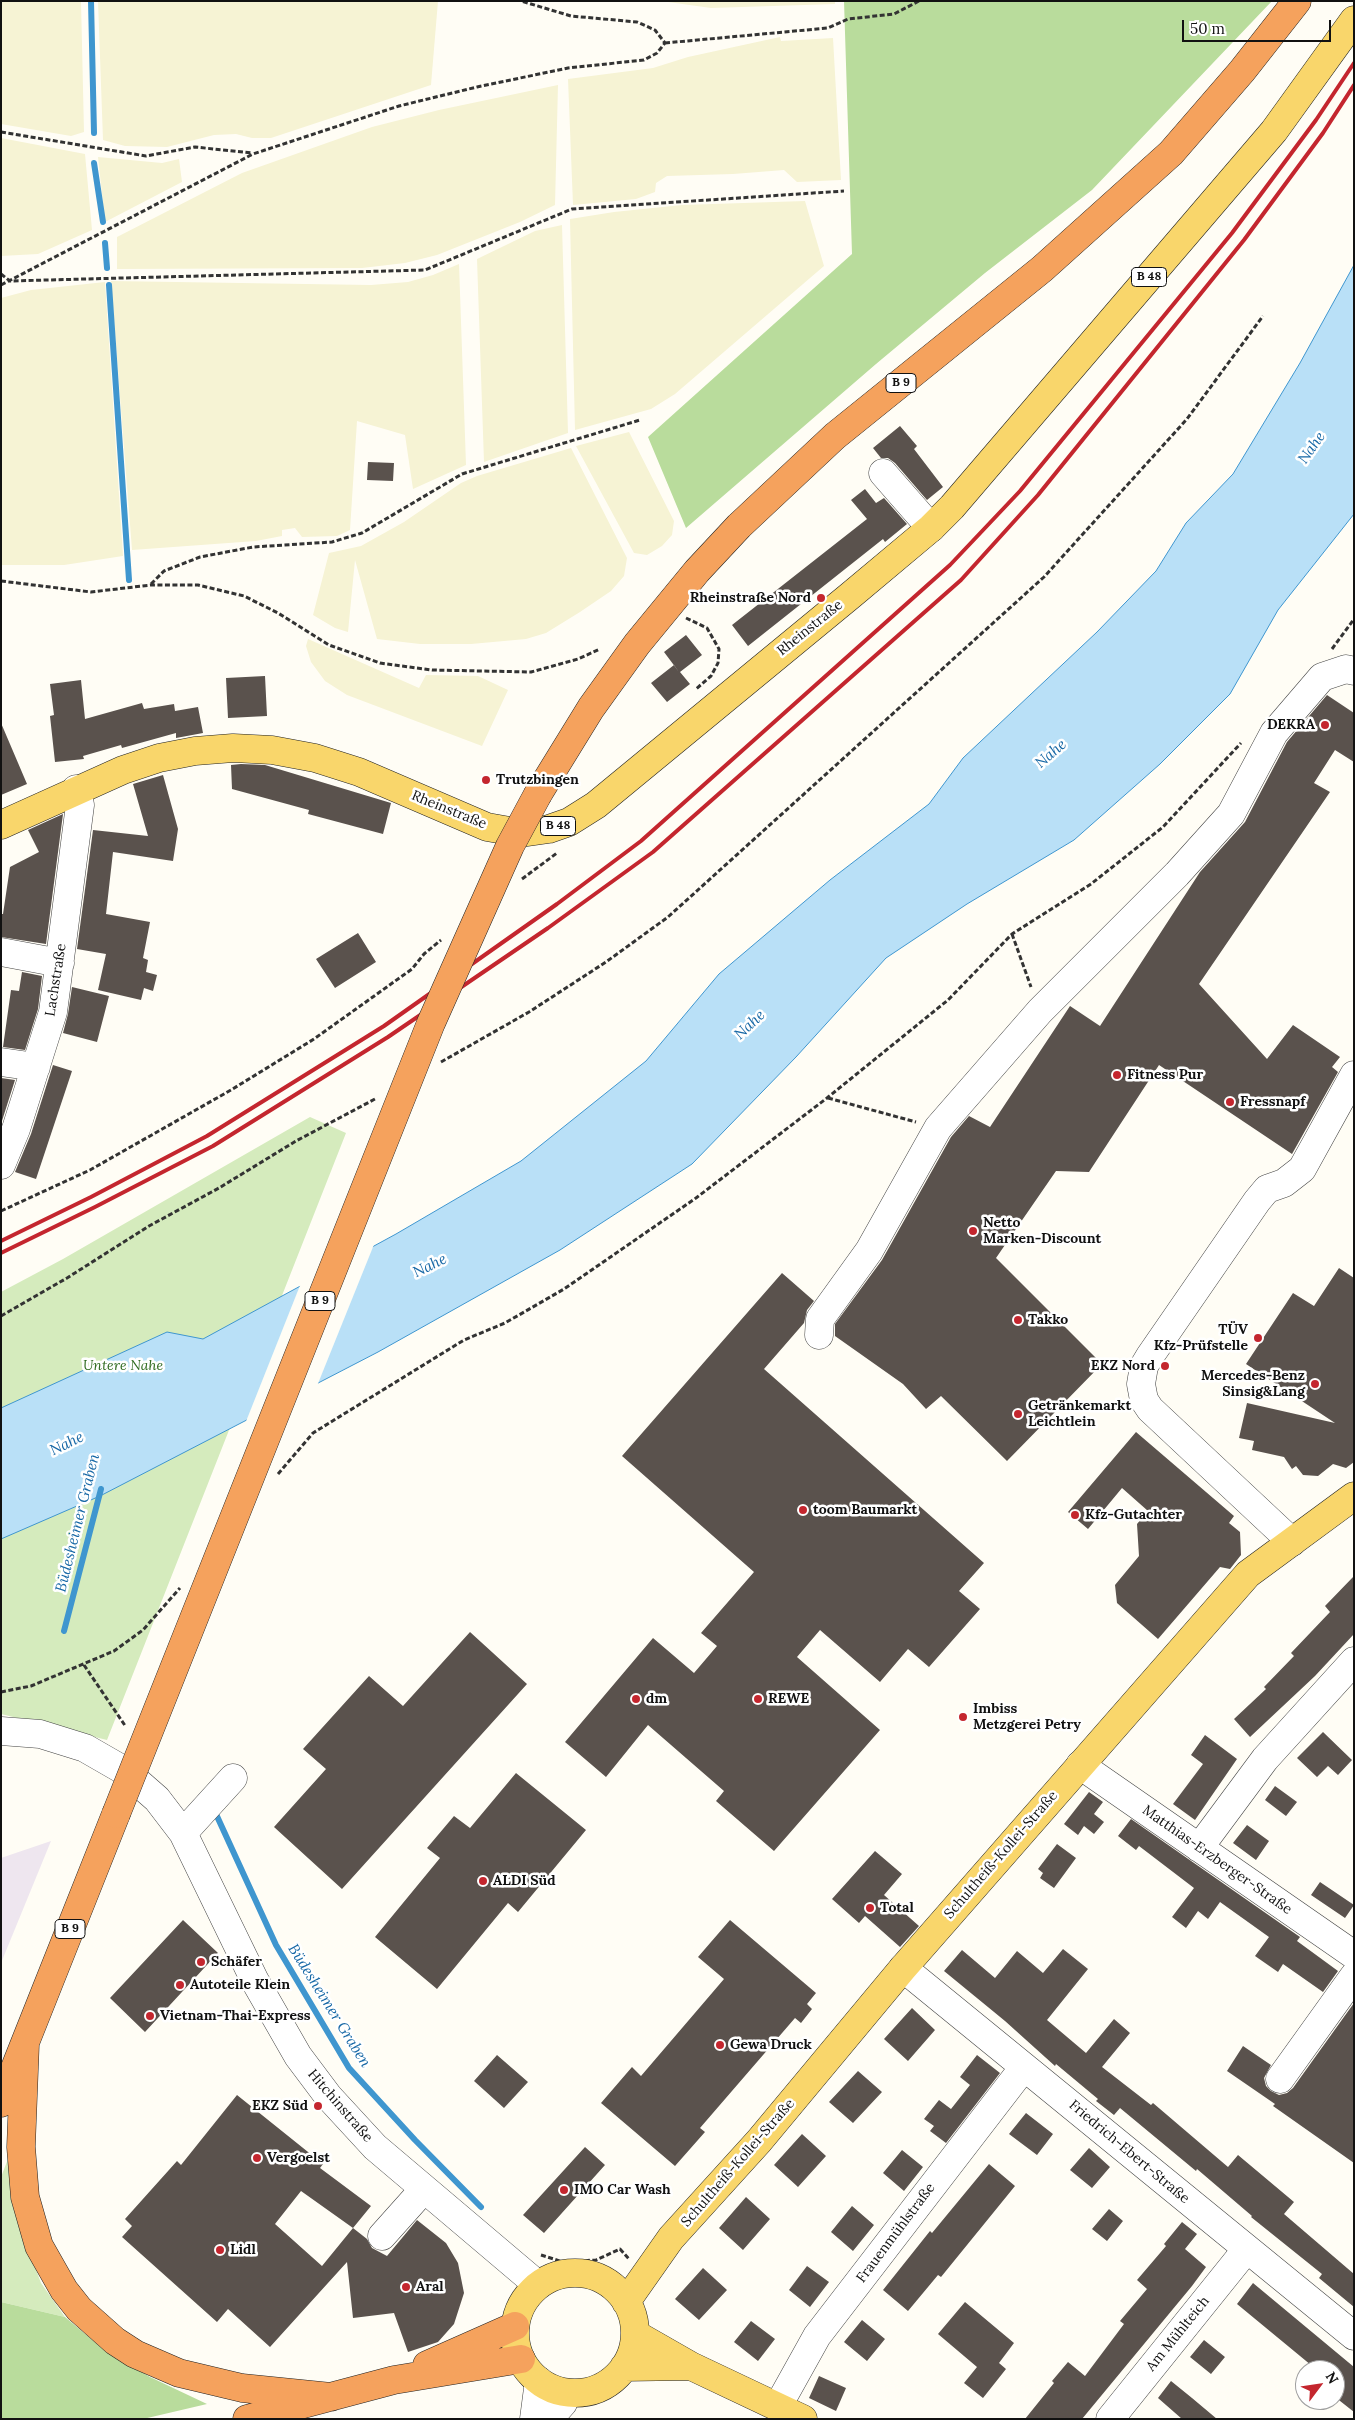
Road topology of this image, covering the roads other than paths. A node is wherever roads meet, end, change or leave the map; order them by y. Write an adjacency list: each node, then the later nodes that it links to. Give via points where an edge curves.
1 (1297, 1): 26 (highway, B 9, bridge, via 1171,153 1042,269 835,436 739,526 637,644 591,708 510,846 430,1023)
2 (1354, 20): 4 (main road, Rheinstraße / B 48, via 1274,131)
3 (883, 473): 4 (street)
4 (931, 528): 6 (main road, Rheinstraße / B 48, via 596,805 569,822 549,829 521,833 487,827 359,772 315,758 272,750 234,748 186,753 123,770)
5 (1354, 671): 14 (street, via 1346,669 1322,678 1274,733 1232,814 1040,1011 938,1128 869,1251 820,1319)
6 (76, 789): 7 (main road, Rheinstraße / B 48); 9 (street, Lachstraße, via 80,805)
7 (1, 824)
8 (1, 952): 9 (street)
9 (60, 963): 11 (street, Lachstraße, via 53,1012)
10 (1, 1062): 11 (street)
11 (36, 1067): 13 (street, Lachstraße)
12 (1354, 1075): 16 (street, via 1302,1169 1284,1183 1268,1189 1257,1201 1150,1356 1140,1384 1150,1409)
13 (1, 1165)
14 (819, 1335)
15 (1354, 1496): 16 (main road, Schultheiß-Kollei-Straße)
16 (1292, 1542): 19 (main road, Schultheiß-Kollei-Straße, via 1248,1574)
17 (1354, 1661): 22 (street, via 1265,1759)
18 (1, 1731): 21 (street, Hitchinstraße, via 40,1734 63,1740 106,1759 147,1790)
19 (1080, 1765): 22 (street, Matthias-Erzberger-Straße); 24 (main road, Schultheiß-Kollei-Straße)
20 (233, 1778): 21 (street)
21 (183, 1833): 30 (street, Hitchinstraße, via 256,1981 298,2056 328,2096 375,2147)
22 (1199, 1848): 23 (street, Matthias-Erzberger-Straße)
23 (1354, 1955)
24 (903, 1968): 27 (street, Friedrich-Ebert-Straße); 32 (main road, Schultheiß-Kollei-Straße, via 759,2141)
25 (1354, 1976): 28 (street)
26 (25, 2044): 29 (highway, B 9); 44 (highway, via 22,2147 25,2198 39,2246 79,2309 135,2354 179,2373 242,2388)
27 (1024, 2067): 33 (street, Friedrich-Ebert-Straße); 46 (street, Frauenmühlstraße, via 817,2336)
28 (1280, 2079)
29 (1, 2103)
30 (424, 2189): 31 (street); 34 (street, Hitchinstraße)
31 (382, 2236)
32 (671, 2238): 35 (main road, Schultheiß-Kollei-Straße); 35 (main road, Schultheiß-Kollei-Straße, via 635,2264)
33 (1246, 2250): 38 (street, Friedrich-Ebert-Straße); 52 (street, Am Mühlteich)
34 (538, 2285): 35 (main road, via 554,2276 573,2272 592,2275); 36 (main road, via 522,2303)
35 (618, 2293): 37 (main road, via 633,2317)
36 (515, 2326): 39 (main road, via 515,2343); 42 (highway)
37 (635, 2334): 40 (main road); 41 (main road)
38 (1354, 2336)
39 (521, 2359): 42 (highway); 43 (main road)
40 (691, 2366): 41 (main road); 46 (main road)
41 (624, 2376): 45 (main road, via 584,2392)
42 (394, 2380): 44 (highway)
43 (539, 2381): 45 (main road); 49 (street)
44 (331, 2397): 47 (highway)
45 (573, 2400): 50 (street, via 562,2403)
46 (778, 2406): 51 (main road)
47 (277, 2414): 48 (highway)
48 (247, 2419)
49 (534, 2419)
50 (549, 2419)
51 (803, 2419)
52 (1110, 2419)

